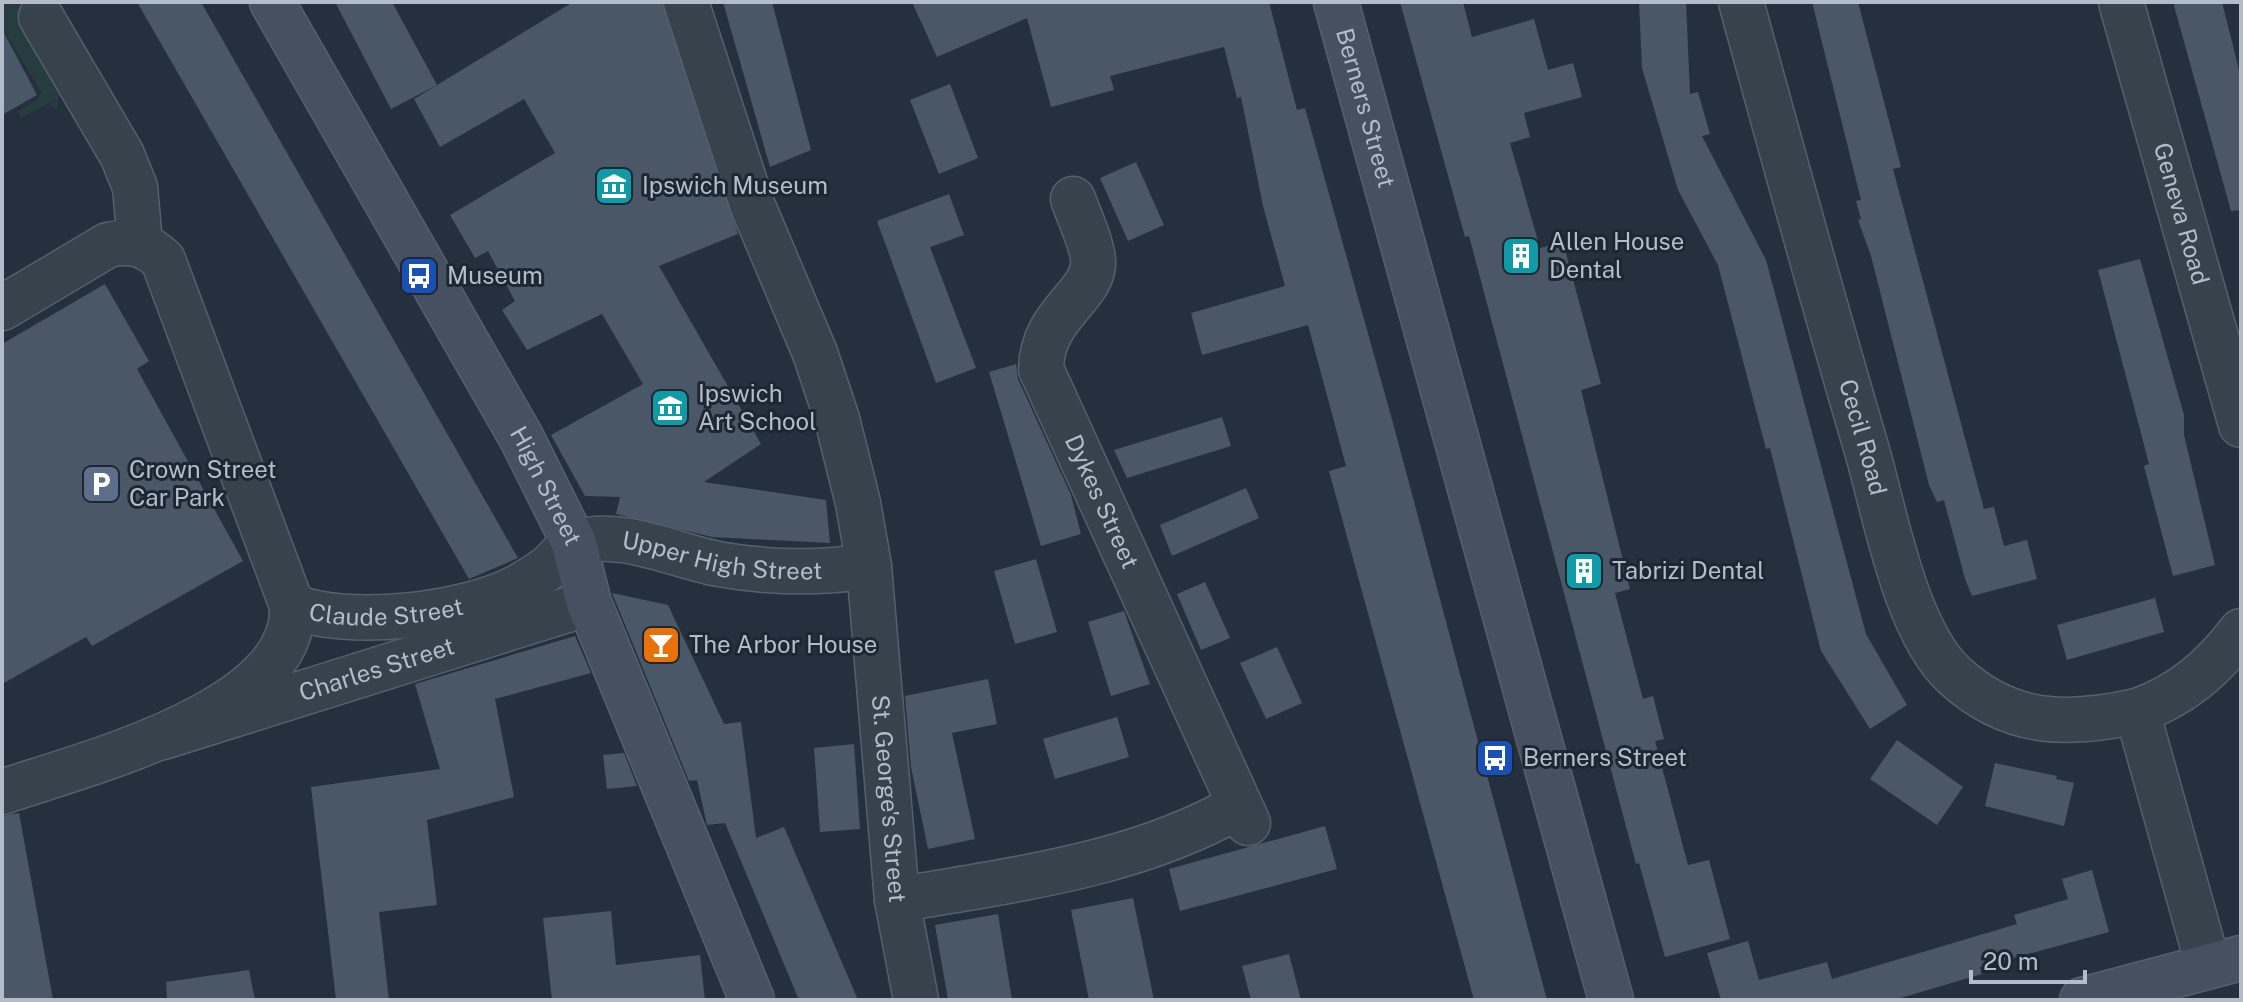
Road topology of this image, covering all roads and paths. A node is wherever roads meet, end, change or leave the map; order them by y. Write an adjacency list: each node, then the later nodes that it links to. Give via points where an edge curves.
1 (272, 2): 11 (street, High Street, via 521,437)
2 (686, 2): 12 (street, St. George's Street, via 736,162 837,419)
3 (1336, 2): 23 (street, Berners Street)
4 (1741, 2): 16 (street, Cecil Road, via 1909,593 1932,648 1954,675 2002,707 2073,723)
5 (2121, 2): 10 (street, Geneva Road)
6 (41, 17): 8 (street, via 122,155 135,187)
7 (1073, 199): 19 (street, Dykes Street, via 1094,263 1088,279 1049,329 1041,369 1244,814 1088,866)
8 (140, 244): 9 (street, via 108,245); 14 (street, Claude Street, via 163,260)
9 (2, 308)
10 (2241, 425)
11 (574, 543): 12 (street, Upper High Street, via 625,541 720,564 787,573); 13 (street, High Street); 14 (street, Claude Street, via 533,578 483,601 392,615 322,615)
12 (869, 566): 19 (street, St. George's Street)
13 (589, 603): 17 (street, Charles Street); 21 (street, High Street)
14 (292, 606): 17 (street, Charles Street, via 293,624 266,671)
15 (2241, 631): 16 (street, via 2185,689)
16 (2137, 711): 20 (street)
17 (163, 737): 18 (street, Charles Street)
18 (2, 792)
19 (897, 900): 22 (street, St. George's Street)
20 (2225, 962): 24 (street)
21 (752, 1000)
22 (916, 1000)
23 (1611, 1000)
24 (2082, 1000)

